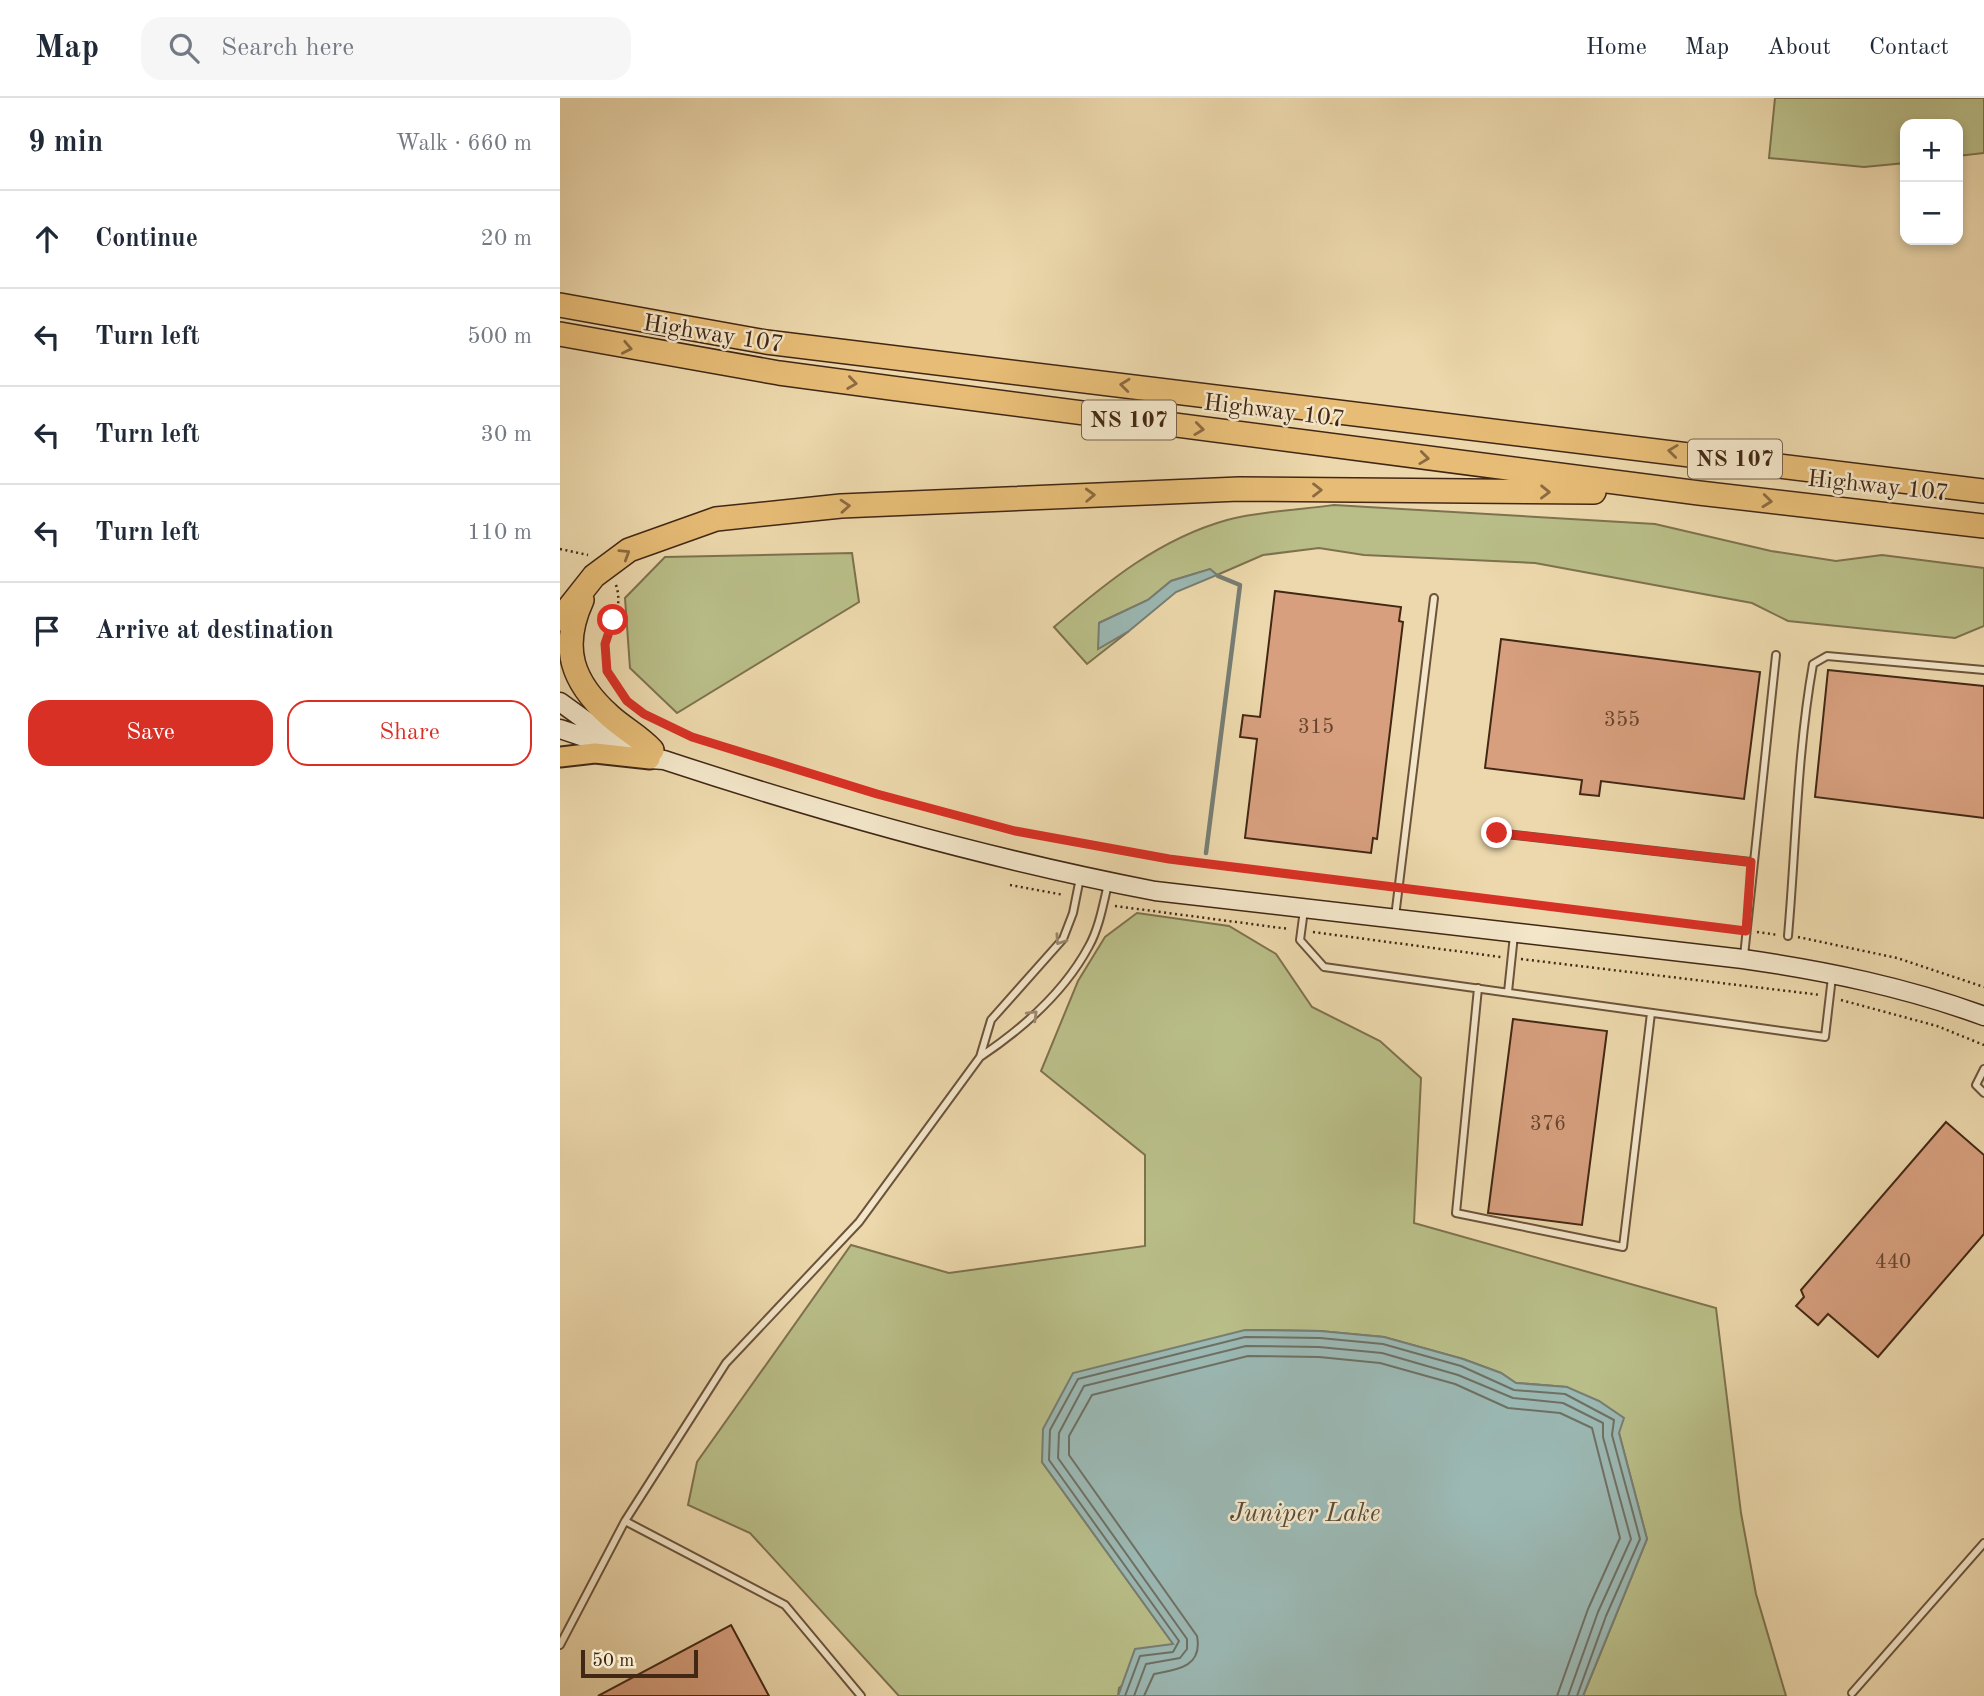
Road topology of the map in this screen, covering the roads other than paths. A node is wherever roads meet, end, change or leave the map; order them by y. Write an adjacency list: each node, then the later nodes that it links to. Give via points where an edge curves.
1 (560, 302): 3 (highway, Highway 107 / NS 107, one-way to 1, via 766,342)
2 (560, 334): 4 (highway, Highway 107 / NS 107, one-way to 4, via 804,377)
3 (1984, 491)
4 (1699, 494): 5 (highway, Highway 107 / NS 107, one-way to 5); 6 (highway, one-way to 4, via 629,550 716,519 841,506 1239,489)
5 (1984, 526)
6 (600, 571): 8 (highway); 13 (highway, via 579,604 570,647 572,667 585,691)
7 (1434, 598): 20 (lane)
8 (560, 619)
9 (1776, 655): 16 (lane)
10 (1984, 670): 22 (lane, via 1828,656 1813,664 1801,754)
11 (560, 702): 13 (street, via 589,723)
12 (560, 729): 13 (street)
13 (656, 756): 14 (main road, via 595,753); 17 (street, via 904,832)
14 (560, 757)
15 (1497, 833): 16 (lane)
16 (1751, 862): 23 (lane)
17 (1080, 876): 18 (street); 29 (lane, one-way to 29, via 1063,939 991,1020)
18 (1109, 882): 19 (street); 29 (lane, one-way to 18, via 1009,1038 1073,972 1091,944)
19 (1304, 907): 20 (street); 25 (lane, via 1300,940 1325,967)
20 (1395, 919): 21 (street)
21 (1514, 933): 23 (street); 26 (lane)
22 (1788, 936)
23 (1743, 958): 24 (street)
24 (1832, 972): 27 (lane, via 1825,1037); 28 (street, via 1928,995)
25 (1478, 988): 26 (lane); 27 (lane, via 1456,1213 1623,1247)
26 (1508, 992): 27 (lane)
27 (1651, 1013)
28 (1984, 1016)
29 (980, 1057): 32 (lane, via 859,1222 726,1363)
30 (1984, 1069): 31 (lane, via 1976,1085)
31 (1984, 1093)
32 (625, 1521): 34 (lane); 36 (lane, via 785,1605)
33 (1984, 1543): 35 (lane)
34 (560, 1645)
35 (1852, 1693)
36 (861, 1696)

